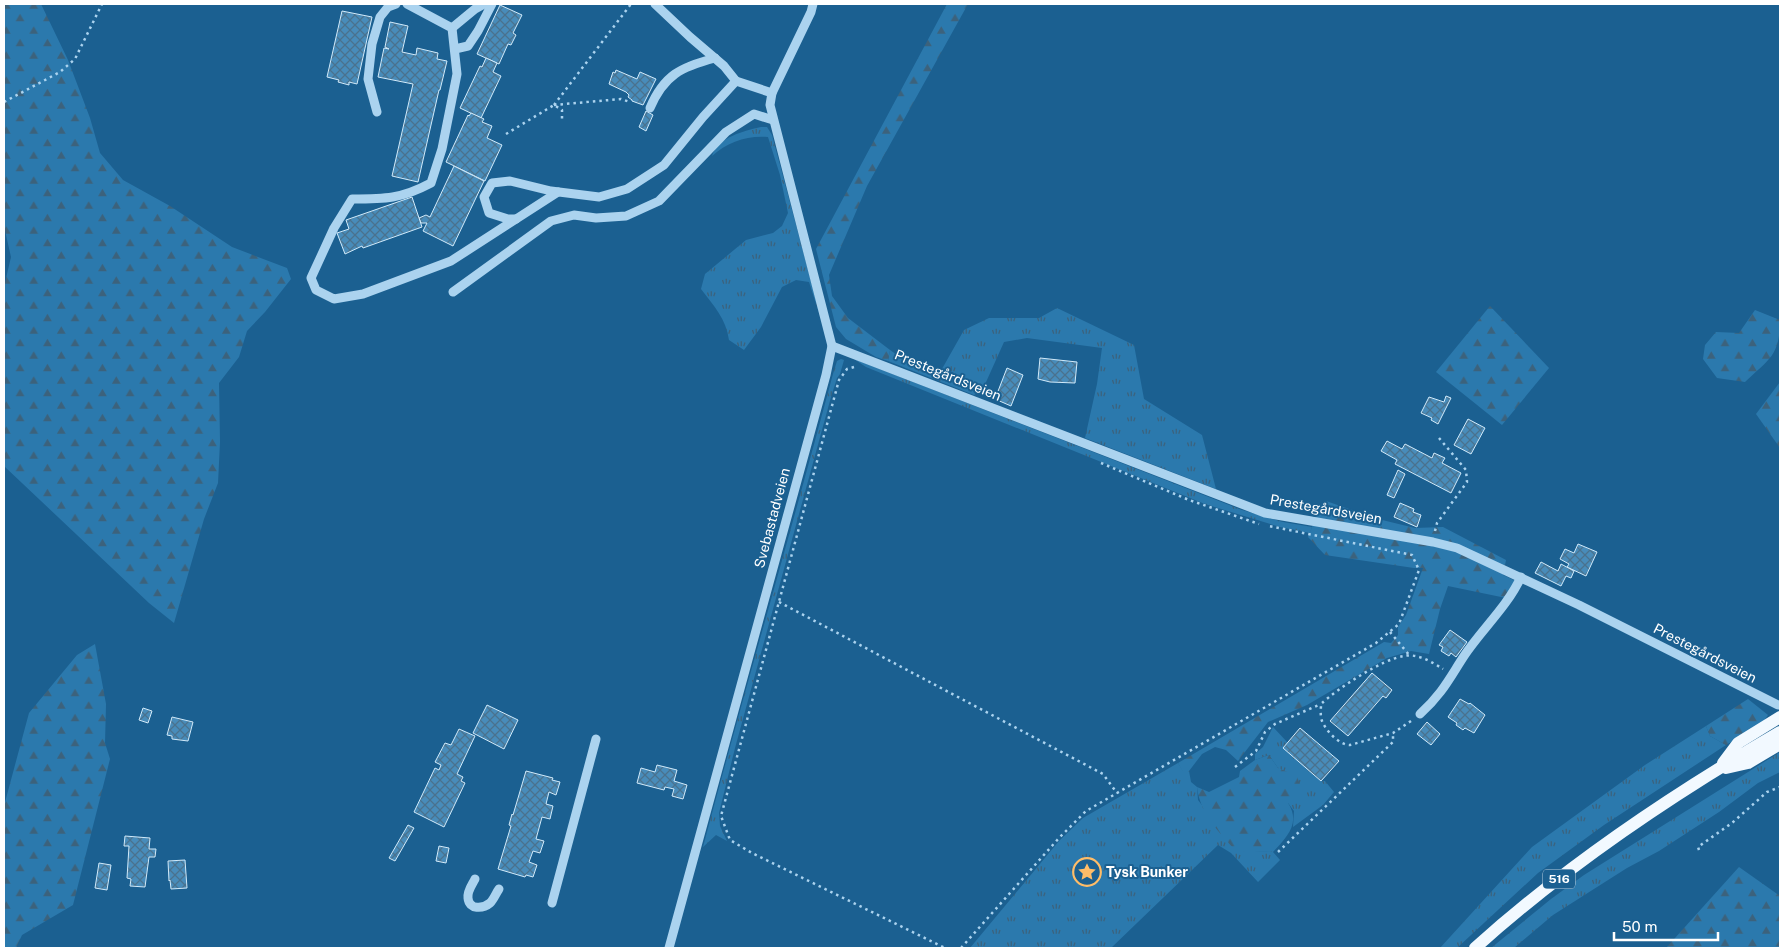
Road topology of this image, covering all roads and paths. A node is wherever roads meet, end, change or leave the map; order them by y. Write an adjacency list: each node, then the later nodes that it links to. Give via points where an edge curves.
1 (102, 4): 14 (path, via 75,59 60,72)
2 (396, 4): 18 (street, via 388,7 380,17 372,44 368,80)
3 (407, 4): 9 (street)
4 (484, 4): 9 (street)
5 (492, 4): 10 (street, via 468,46)
6 (631, 4): 16 (path)
7 (655, 4): 11 (street)
8 (813, 4): 13 (street, Svebastadveien)
9 (452, 28): 10 (street)
10 (455, 49): 23 (street, via 457,74 442,149 431,183 410,194 382,199 352,199 334,228 311,278 316,290 334,299 363,294 451,262)
11 (715, 58): 12 (street); 17 (street, via 693,64 672,75)
12 (736, 81): 13 (street); 22 (street, via 664,166 627,189 599,197)
13 (772, 93): 19 (street, Svebastadveien)
14 (4, 102)
15 (630, 102): 16 (path, via 621,99)
16 (554, 105): 20 (path, via 562,110); 21 (path)
17 (650, 108)
18 (377, 112)
19 (773, 120): 24 (street, via 754,114 726,132 659,201 626,216 596,218 574,215 551,221); 25 (street, Svebastadveien)
20 (562, 121)
21 (506, 134)
22 (558, 192): 23 (street); 23 (street, via 546,185 528,186 510,181 492,183 484,197 489,213)
23 (516, 219)
24 (452, 292)
25 (832, 346): 29 (street, Prestegårdsveien, via 1265,513); 51 (street, Svebastadveien)
26 (862, 370): 31 (path, via 848,369 839,380)
27 (1439, 438): 29 (path, via 1466,470 1467,482 1437,523)
28 (1093, 460): 32 (path, via 1189,500 1260,524 1412,555 1419,570 1399,624)
29 (1434, 542): 30 (street, Prestegårdsveien, via 1457,548)
30 (1521, 577): 34 (street); 36 (street, Prestegårdsveien)
31 (779, 602): 45 (path, via 1103,774); 52 (path, via 721,816 730,840)
32 (1390, 632): 33 (path); 45 (path)
33 (1410, 656): 34 (path, via 1419,656); 35 (path, via 1404,655 1382,664 1333,693)
34 (1453, 675): 37 (street, via 1436,700)
35 (1321, 704): 39 (path, via 1321,719 1327,730 1344,745); 42 (path, via 1275,724 1265,732 1256,751)
36 (1779, 711): 43 (main road, 516, via 1738,743)
37 (1420, 714): 39 (path)
38 (1780, 732): 43 (main road, 516)
39 (1393, 733): 47 (path, via 1393,742)
40 (596, 739): 50 (street)
41 (1780, 744): 43 (main road, 516, via 1748,763)
42 (1234, 768)
43 (1716, 770): 54 (main road, 516, via 1588,858)
44 (1780, 787): 46 (path, via 1767,792 1698,847)
45 (1117, 793): 53 (path, via 1086,811)
46 (1699, 850)
47 (1278, 852)
48 (475, 879): 49 (street, via 468,898 474,907 486,906)
49 (499, 889)
50 (552, 903)
51 (669, 948)
52 (945, 948)
53 (961, 948)
54 (1475, 948)

